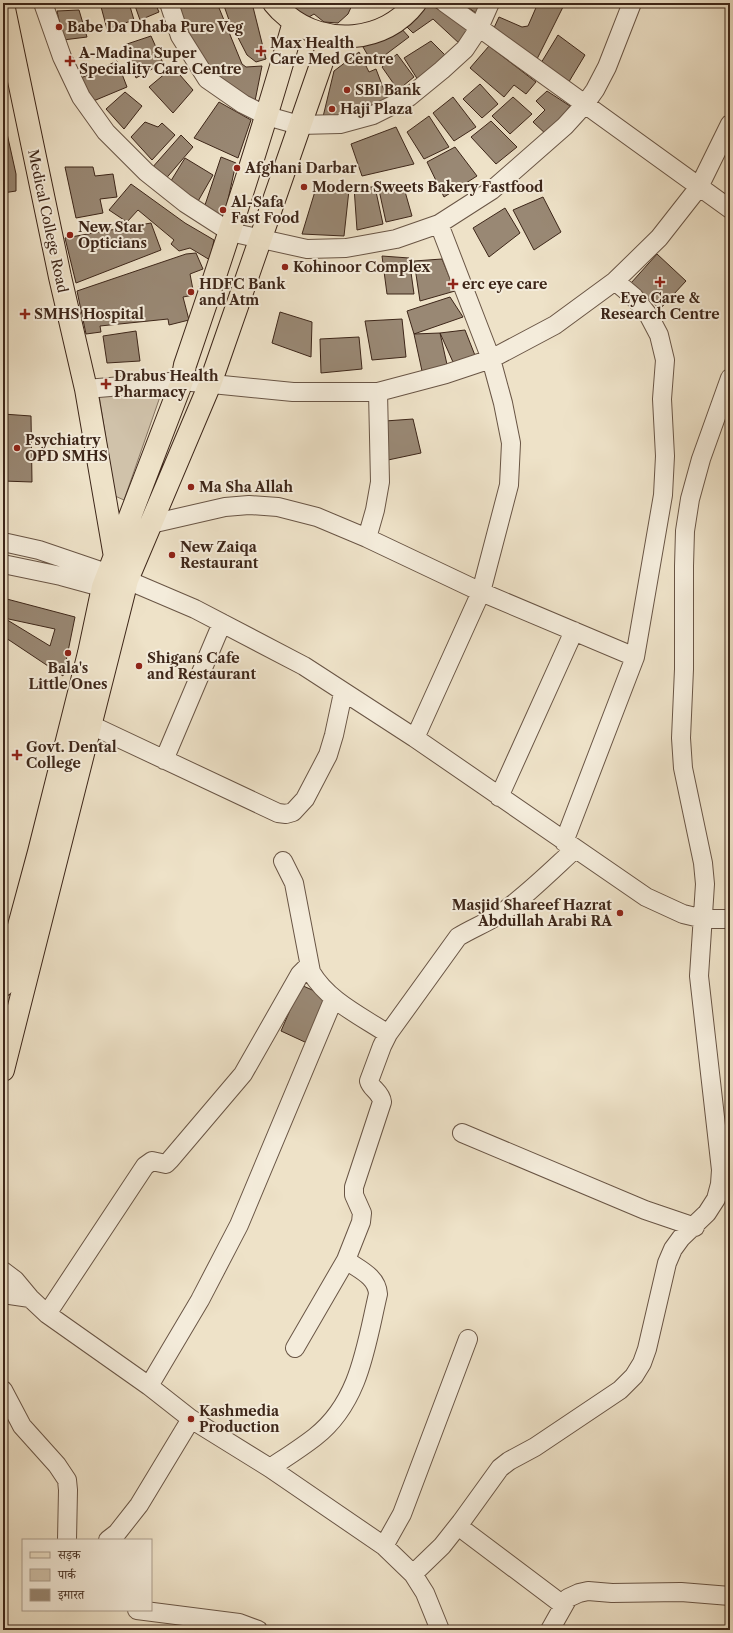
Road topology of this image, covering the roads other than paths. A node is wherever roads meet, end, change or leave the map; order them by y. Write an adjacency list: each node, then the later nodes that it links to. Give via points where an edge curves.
1 (43, 3): 19 (street, via 62,57 81,97 106,132 146,172 185,203)
2 (168, 3): 13 (street, via 180,36 207,79 243,104)
3 (274, 3): 9 (main road)
4 (415, 3): 11 (main road, via 389,26 348,38)
5 (445, 3): 10 (street)
6 (490, 3): 10 (street)
7 (632, 3): 12 (street, via 607,67)
8 (3, 4): 26 (main road, Medical College Road)
9 (294, 22): 11 (main road, via 312,31); 13 (main road)
10 (479, 28): 12 (street); 15 (street, via 465,49 409,97 373,115 340,124)
11 (331, 36): 15 (main road)
12 (585, 104): 16 (street); 18 (street, via 565,126 492,190)
13 (267, 116): 15 (street); 19 (main road)
14 (730, 124): 16 (street)
15 (299, 125): 20 (main road)
16 (699, 187): 17 (street); 21 (street, via 659,238)
17 (730, 209)
18 (439, 224): 20 (street, via 396,239 346,248 307,249); 22 (street)
19 (230, 232): 20 (street); 24 (main road, via 185,365)
20 (261, 240): 25 (main road)
21 (615, 282): 22 (street, via 555,325); 36 (street, via 634,297 650,316 666,360 662,399 665,456 663,495)
22 (491, 359): 27 (street); 33 (street, via 511,443 509,485)
23 (730, 378): 44 (street, via 701,459 690,499 685,538 681,738 683,768 705,884)
24 (182, 381): 25 (street); 26 (street); 32 (main road)
25 (210, 384): 27 (street, via 293,392); 28 (main road)
26 (86, 389): 32 (main road, Medical College Road)
27 (378, 392): 29 (street, via 380,482)
28 (151, 524): 29 (street, via 225,507 270,506 317,518); 32 (main road)
29 (367, 538): 33 (street)
30 (3, 542): 32 (street, via 39,550)
31 (3, 564): 32 (street, via 62,576)
32 (116, 578): 34 (street, via 195,609); 38 (main road); 46 (main road, via 86,668)
33 (481, 592): 35 (street); 39 (street)
34 (222, 623): 37 (street, via 304,666); 40 (street)
35 (574, 631): 36 (street); 41 (street)
36 (635, 657): 42 (street)
37 (343, 693): 39 (street); 40 (street, via 328,755 305,799 293,812 278,813)
38 (91, 725): 40 (street); 49 (main road)
39 (415, 738): 41 (street)
40 (164, 760)
41 (500, 797): 42 (street)
42 (569, 846): 44 (street, via 646,897 683,914); 48 (street, via 508,908 458,937)
43 (283, 861): 45 (street, via 294,883)
44 (718, 919): 51 (street, via 699,976 721,1170 720,1184 716,1199)
45 (309, 965): 47 (street, via 317,982); 56 (street, via 300,974 242,1074 168,1162 163,1164 152,1161 145,1166)
46 (3, 985)
47 (334, 998): 48 (street); 59 (street, via 239,1225 200,1300)
48 (388, 1034): 52 (street, via 369,1077 370,1084 382,1098 382,1105 354,1187 354,1196 362,1217)
49 (3, 1070)
50 (462, 1133): 51 (street, via 645,1210)
51 (695, 1227): 67 (street, via 681,1238 667,1263 647,1349 642,1364 634,1376 620,1390 500,1468 447,1540 430,1560)
52 (346, 1260): 58 (street); 62 (street, via 376,1283 378,1294 360,1371 352,1390 327,1425 316,1436)
53 (3, 1271): 55 (street, via 15,1280)
54 (3, 1294): 55 (street)
55 (30, 1298): 56 (street)
56 (47, 1314): 59 (street)
57 (468, 1339): 66 (street, via 402,1514)
58 (295, 1348)
59 (149, 1386): 61 (street)
60 (3, 1390): 64 (street, via 22,1426 67,1480)
61 (192, 1419): 62 (street); 65 (street, via 139,1505)
62 (270, 1468): 66 (street)
63 (466, 1532): 69 (street)
64 (67, 1539)
65 (109, 1539)
66 (384, 1546): 67 (street)
67 (413, 1574): 72 (street, via 425,1592)
68 (730, 1596): 69 (street, via 681,1592 588,1591 573,1595)
69 (563, 1605): 73 (street)
70 (145, 1611): 71 (street, via 239,1623)
71 (258, 1630)
72 (440, 1630)
73 (550, 1630)

